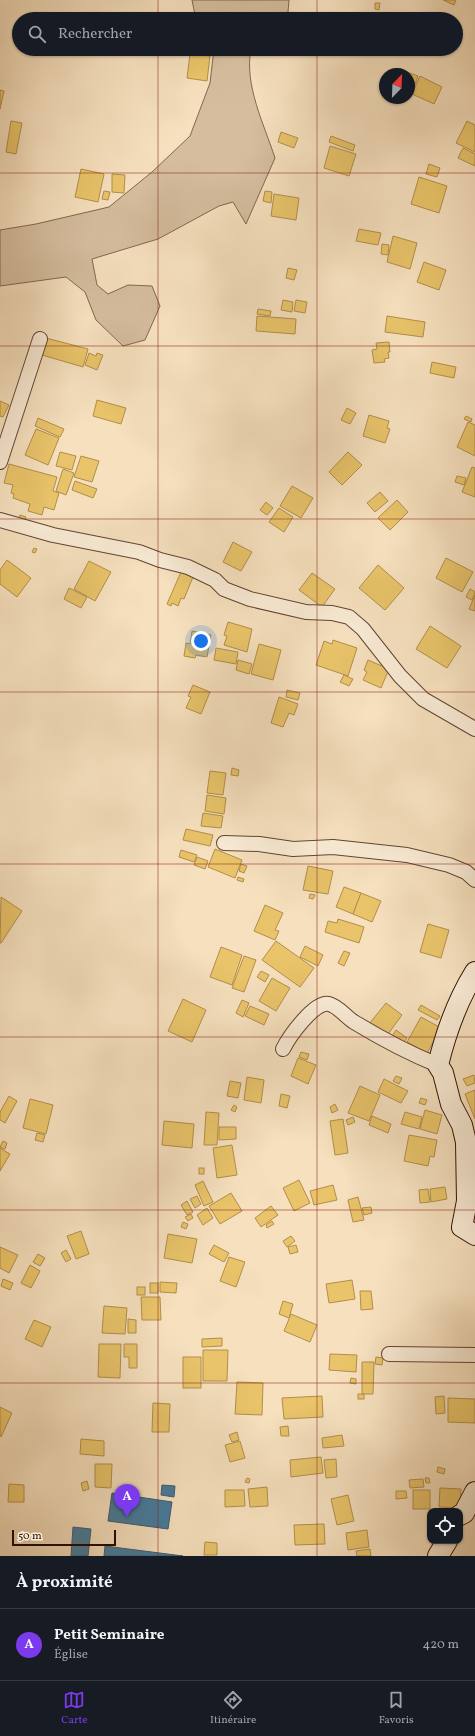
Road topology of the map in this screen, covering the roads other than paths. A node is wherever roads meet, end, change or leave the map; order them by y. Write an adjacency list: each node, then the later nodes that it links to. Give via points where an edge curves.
1 (40, 340): 2 (street)
2 (0, 462)
3 (0, 520): 4 (street, via 53,535 138,552 188,567 215,580 224,589 250,599 306,612 332,613 349,617 363,629 400,676 423,699)
4 (475, 729)
5 (224, 843): 6 (street, via 259,844 293,849 333,847 407,855 449,865 466,872)
6 (475, 880)
7 (475, 972): 9 (street, via 445,1035)
8 (283, 1048): 9 (street, via 311,1011 323,1004 330,1004 350,1020 392,1045)
9 (438, 1065): 10 (street, via 443,1073 451,1104 462,1125 466,1142 467,1200 462,1227)
10 (475, 1235)
11 (389, 1354): 12 (street)
12 (475, 1355)
13 (475, 1492): 14 (street)
14 (463, 1514)
15 (445, 1544): 16 (street)
16 (438, 1556)

